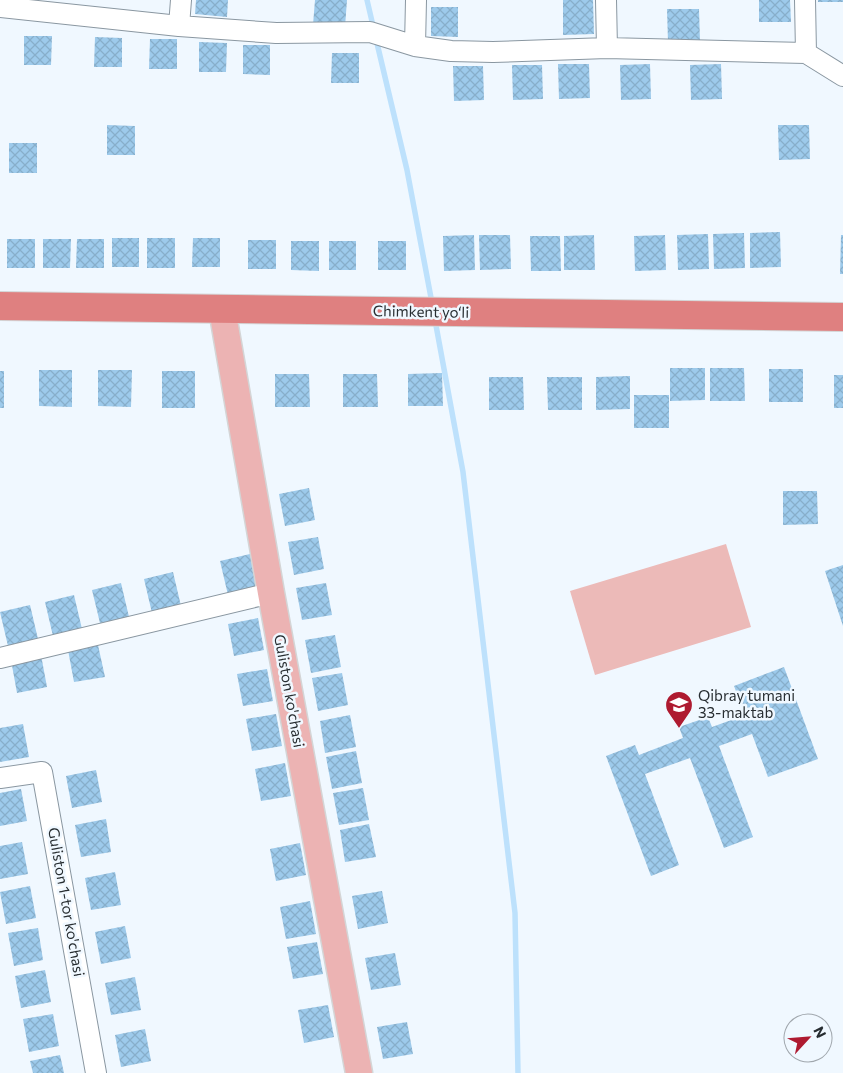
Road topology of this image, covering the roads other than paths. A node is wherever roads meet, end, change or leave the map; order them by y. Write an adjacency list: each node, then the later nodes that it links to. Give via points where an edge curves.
1 (181, 0): 6 (street)
2 (416, 0): 7 (street)
3 (606, 0): 8 (street)
4 (805, 0): 9 (street)
5 (0, 7): 6 (street)
6 (179, 26): 7 (street, via 276,33 370,32)
7 (415, 46): 8 (street, via 451,52)
8 (607, 48): 9 (street)
9 (806, 53): 10 (street)
10 (843, 76)
11 (0, 306): 12 (highway, Chimkent yo‘li)
12 (222, 309): 13 (highway, Chimkent yo‘li); 14 (main road, Guliston ko'chasi)
13 (843, 317)
14 (271, 593): 15 (street); 18 (main road, Guliston ko'chasi)
15 (0, 658)
16 (0, 778): 17 (street, Guliston 1-tor ko'chasi, via 42,772)
17 (96, 1073)
18 (359, 1073)

